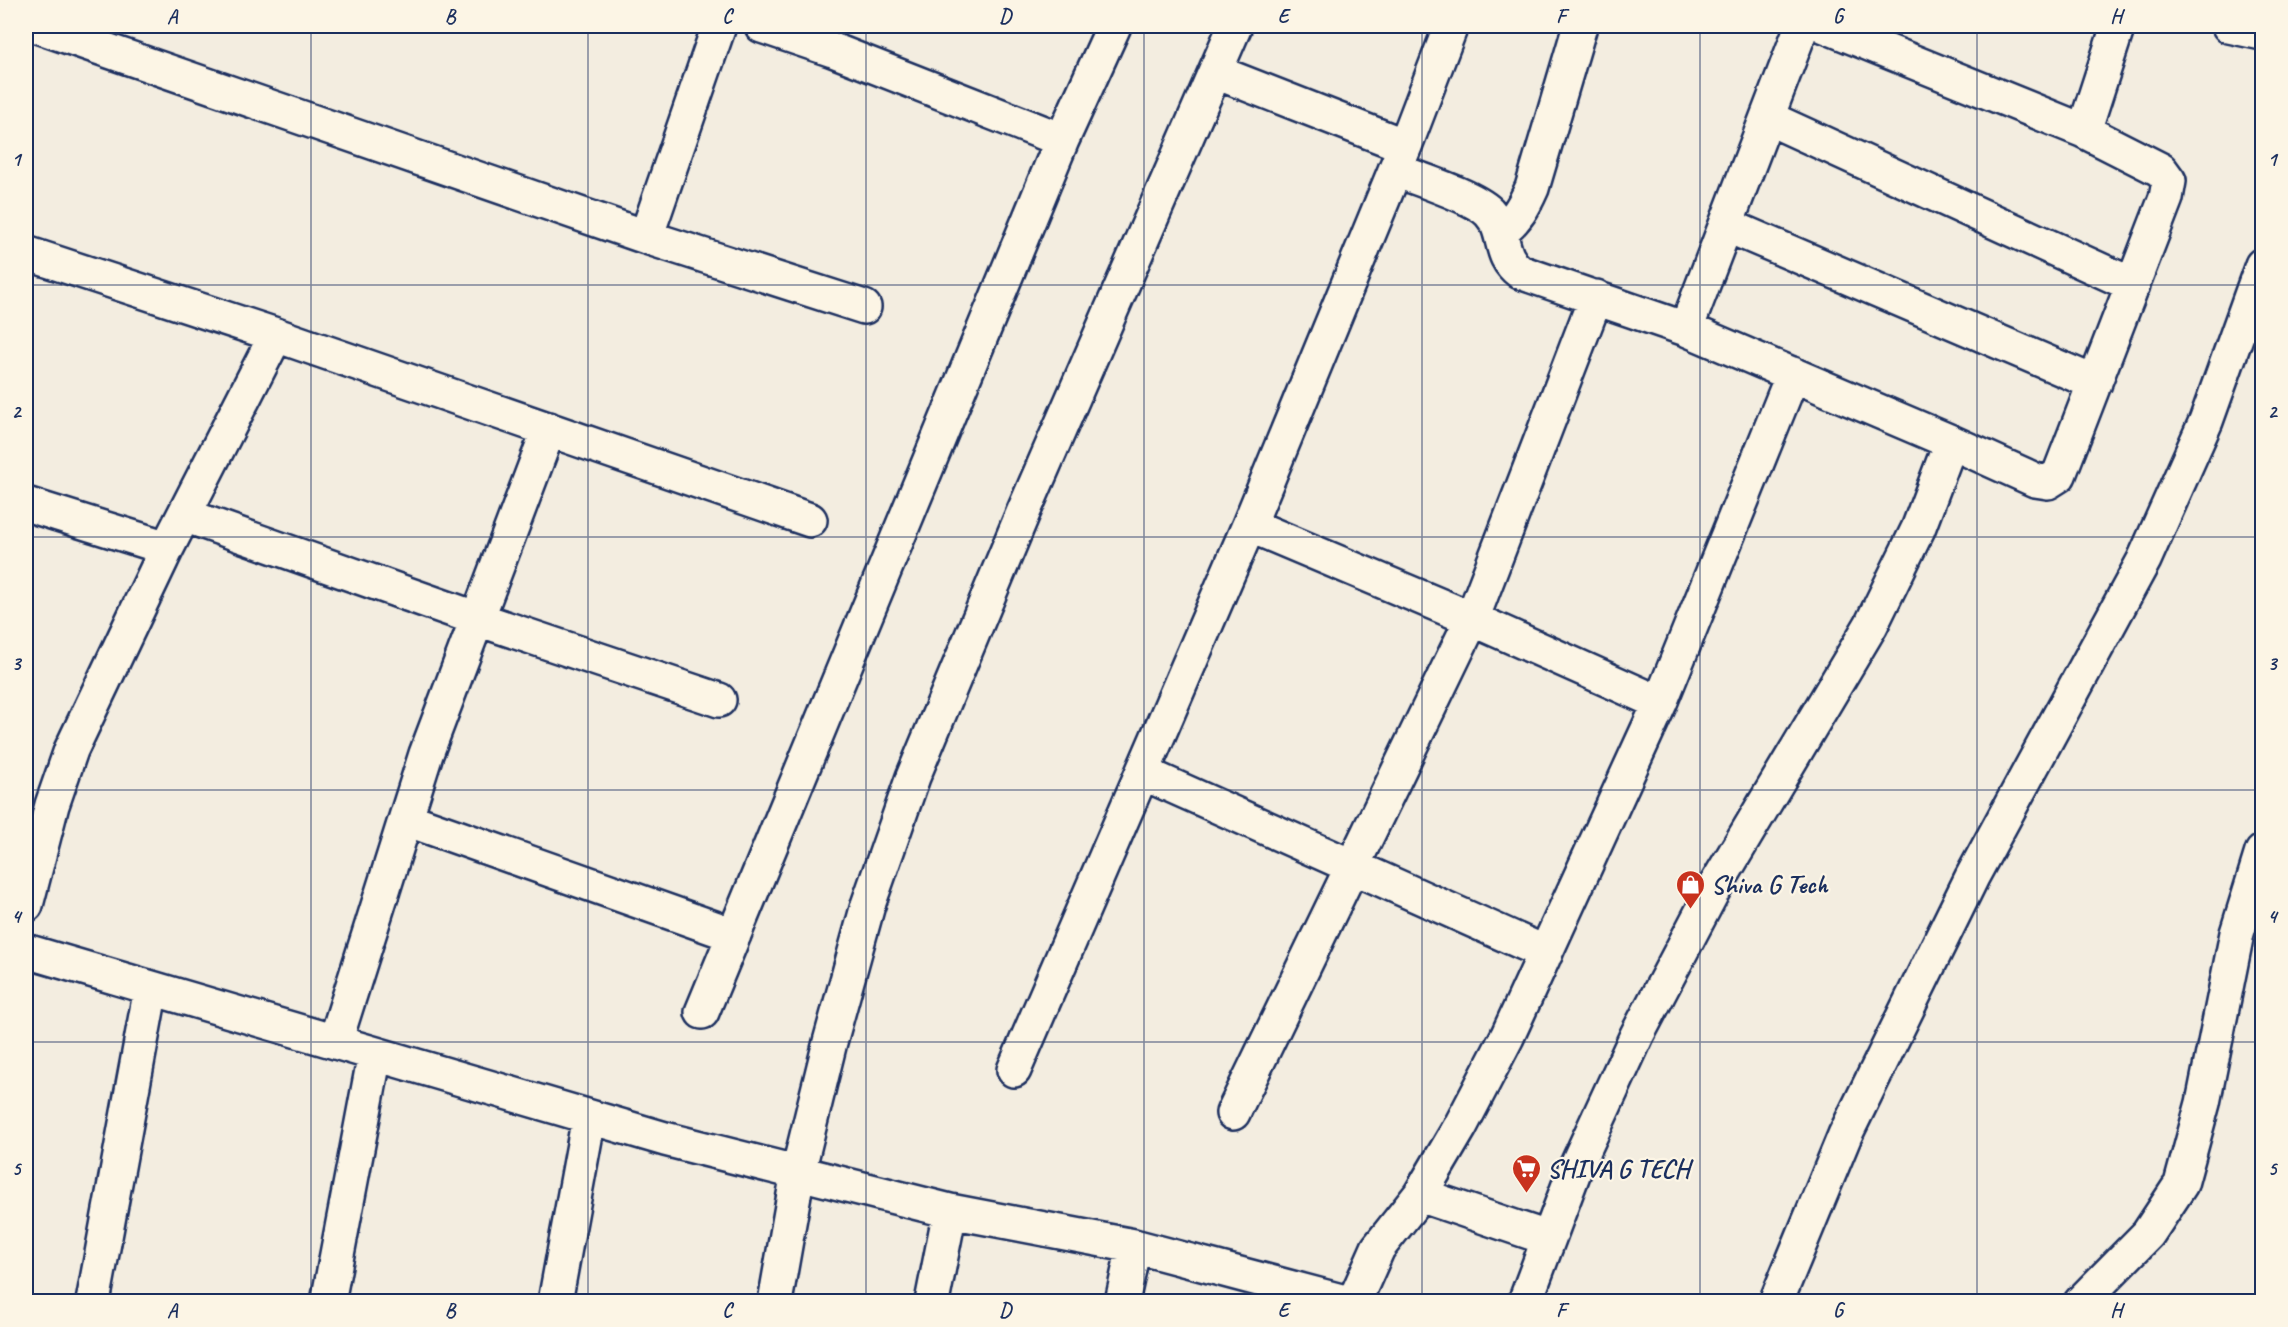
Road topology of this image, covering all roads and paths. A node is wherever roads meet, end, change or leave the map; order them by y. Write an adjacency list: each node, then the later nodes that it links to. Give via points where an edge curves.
1 (37, 26): 20 (street)
2 (719, 26): 20 (street)
3 (762, 26): 16 (street)
4 (1114, 26): 16 (street)
5 (1236, 26): 13 (street)
6 (1451, 26): 17 (street)
7 (1581, 26): 19 (street, via 1532,188 1514,221)
8 (1802, 26): 14 (street)
9 (1825, 26): 15 (street)
10 (2118, 26): 15 (street)
11 (2229, 26): 12 (street)
12 (2262, 33)
13 (1216, 72): 17 (street); 56 (street, via 1023,513 913,777 868,905)
14 (1768, 118): 18 (street); 23 (street)
15 (2084, 131): 23 (street, via 2161,170 2169,181)
16 (1062, 140): 46 (street)
17 (1400, 158): 19 (street, via 1488,212); 35 (street)
18 (1726, 225): 26 (street); 29 (street)
19 (1501, 231): 24 (street, via 1510,265 1520,272)
20 (646, 237): 25 (street)
21 (26, 253): 27 (street)
22 (2262, 266): 70 (street, via 2206,421 2144,560 1972,877 1845,1135)
23 (2133, 285): 29 (street)
24 (1596, 297): 26 (street); 38 (street)
25 (864, 307)
26 (1686, 329): 28 (street)
27 (276, 335): 30 (street); 33 (street)
28 (1793, 374): 31 (street); 40 (street)
29 (2095, 383): 31 (street, via 2059,475 2048,482 2035,480)
30 (549, 429): 34 (street); 37 (street)
31 (1951, 442): 59 (street, via 1918,529 1871,626 1716,885 1637,1035)
32 (26, 504): 36 (street)
33 (184, 515): 36 (street); 37 (street)
34 (810, 520)
35 (1249, 525): 38 (street); 41 (street)
36 (167, 548): 45 (street, via 71,750)
37 (478, 619): 39 (street); 42 (street, via 426,754)
38 (1472, 619): 40 (street); 44 (street)
39 (719, 700)
40 (1660, 703): 48 (street)
41 (1143, 773): 44 (street); 53 (street)
42 (406, 819): 46 (street); 51 (street)
43 (2262, 852): 71 (street, via 2237,933 2203,1103 2181,1185 2148,1234)
44 (1351, 866): 48 (street); 54 (street)
45 (26, 905)
46 (734, 935): 50 (street)
47 (26, 951): 49 (street)
48 (1546, 952): 57 (street, via 1507,1037)
49 (151, 988): 51 (street); 61 (street)
50 (702, 1012)
51 (335, 1042): 52 (street)
52 (375, 1054): 55 (street); 62 (street)
53 (1014, 1070)
54 (1233, 1113)
55 (589, 1117): 56 (street); 63 (street)
56 (798, 1172): 58 (street); 64 (street)
57 (1420, 1195): 59 (street); 68 (street, via 1378,1248)
58 (950, 1211): 60 (street); 65 (street)
59 (1548, 1238): 69 (street)
60 (1134, 1246): 66 (street); 67 (street)
61 (93, 1302)
62 (328, 1302)
63 (555, 1302)
64 (775, 1302)
65 (932, 1302)
66 (1122, 1302)
67 (1345, 1302)
68 (1354, 1302)
69 (1525, 1302)
70 (1776, 1302)
71 (2081, 1302)

